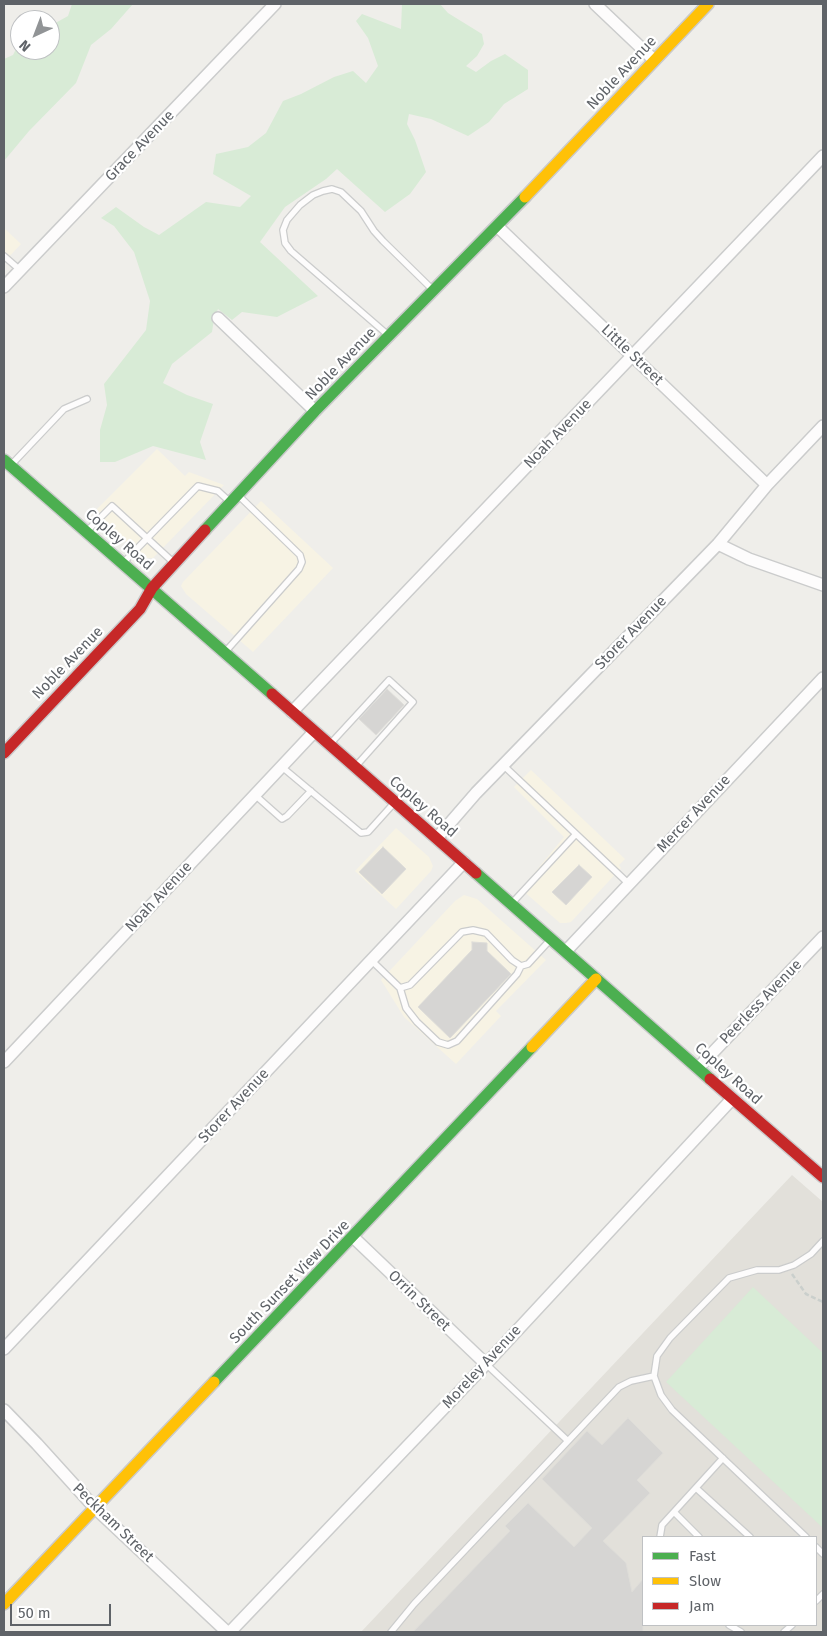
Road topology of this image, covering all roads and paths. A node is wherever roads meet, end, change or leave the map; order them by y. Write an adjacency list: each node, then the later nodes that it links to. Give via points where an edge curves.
1 (275, 4): 8 (street, Grace Avenue)
2 (595, 4): 4 (street)
3 (708, 4): 4 (street, Noble Avenue)
4 (654, 60): 6 (street, Noble Avenue)
5 (823, 156): 13 (street, Noah Avenue)
6 (497, 226): 10 (street, Noble Avenue); 13 (street, Little Street)
7 (4, 256): 8 (lane)
8 (20, 270): 9 (street, Grace Avenue)
9 (4, 288)
10 (434, 291): 12 (street, Noble Avenue); 12 (lane, via 383,241 361,211 341,192 323,191 300,205 283,230 285,243)
11 (218, 318): 15 (street)
12 (389, 336): 15 (street, Noble Avenue)
13 (633, 356): 18 (street, Little Street); 29 (street, Noah Avenue)
14 (87, 399): 17 (lane, via 64,409)
15 (315, 411): 19 (street, Noble Avenue)
16 (823, 426): 18 (street, Storer Avenue)
17 (6, 466): 20 (street, Copley Road)
18 (766, 484): 22 (street, Storer Avenue)
19 (234, 499): 21 (lane, via 198,486); 24 (street, Noble Avenue); 27 (lane, via 300,555 302,562)
20 (86, 531): 21 (lane, via 112,506); 23 (street, Copley Road)
21 (148, 538): 23 (lane); 24 (lane)
22 (718, 544): 25 (street, via 749,559); 33 (street, Storer Avenue)
23 (123, 563): 26 (street, Copley Road)
24 (175, 563): 26 (street, Noble Avenue)
25 (823, 585)
26 (152, 588): 27 (street, Copley Road); 32 (street, Noble Avenue, via 140,609)
27 (224, 652): 29 (street, Copley Road)
28 (823, 678): 42 (street, Mercer Avenue)
29 (292, 712): 30 (street, Copley Road)
30 (314, 732): 31 (street, Copley Road); 34 (street, Noah Avenue)
31 (329, 745): 35 (street, Copley Road); 35 (lane, via 389,680 413,702)
32 (4, 753)
33 (503, 765): 39 (lane); 40 (street, Storer Avenue)
34 (282, 767): 36 (lane); 37 (street, Noah Avenue)
35 (354, 767): 38 (street, Copley Road)
36 (310, 791): 37 (lane, via 282,819); 38 (lane, via 361,833 368,832)
37 (255, 795): 51 (street, Noah Avenue)
38 (395, 802): 40 (street, Copley Road)
39 (576, 834): 42 (lane); 43 (lane)
40 (437, 838): 41 (street, Copley Road)
41 (464, 862): 43 (street, Copley Road); 47 (street, Storer Avenue)
42 (628, 884): 46 (street, Mercer Avenue)
43 (511, 904): 45 (street, Copley Road)
44 (823, 936): 52 (street, Peerless Avenue)
45 (551, 938): 46 (street, Copley Road); 48 (lane, via 528,964)
46 (566, 951): 49 (street, Copley Road)
47 (371, 960): 50 (lane); 59 (street, Storer Avenue)
48 (521, 966): 50 (lane, via 486,934 473,930 462,932 410,985); 50 (lane, via 457,1041 448,1045 438,1042 417,1022 406,1008)
49 (596, 979): 52 (street, Copley Road); 55 (street, South Sunset View Drive)
50 (400, 988)
51 (4, 1062)
52 (698, 1068): 53 (street, Copley Road)
53 (732, 1099): 54 (street, Copley Road); 60 (street, Moreley Avenue)
54 (823, 1177)
55 (353, 1237): 60 (street, Orrin Street); 66 (street, South Sunset View Drive)
56 (823, 1241): 57 (lane, via 812,1254)
57 (788, 1267): 58 (path, via 806,1294); 61 (lane, via 757,1270 729,1278 670,1338 657,1356)
58 (823, 1302)
59 (4, 1350)
60 (486, 1364): 63 (lane); 73 (street, Moreley Avenue)
61 (654, 1376): 63 (lane, via 619,1387); 64 (lane, via 661,1395 672,1410)
62 (4, 1410): 66 (street, Peckham Street)
63 (568, 1441): 74 (lane)
64 (723, 1458): 65 (lane); 71 (lane)
65 (696, 1488): 67 (lane); 70 (lane)
66 (94, 1508): 72 (street, South Sunset View Drive); 73 (street, Peckham Street)
67 (674, 1512): 68 (lane, via 662,1525); 69 (lane)
68 (660, 1536)
69 (698, 1536)
70 (749, 1536)
71 (805, 1536)
72 (4, 1604)
73 (228, 1632)
74 (391, 1632)

